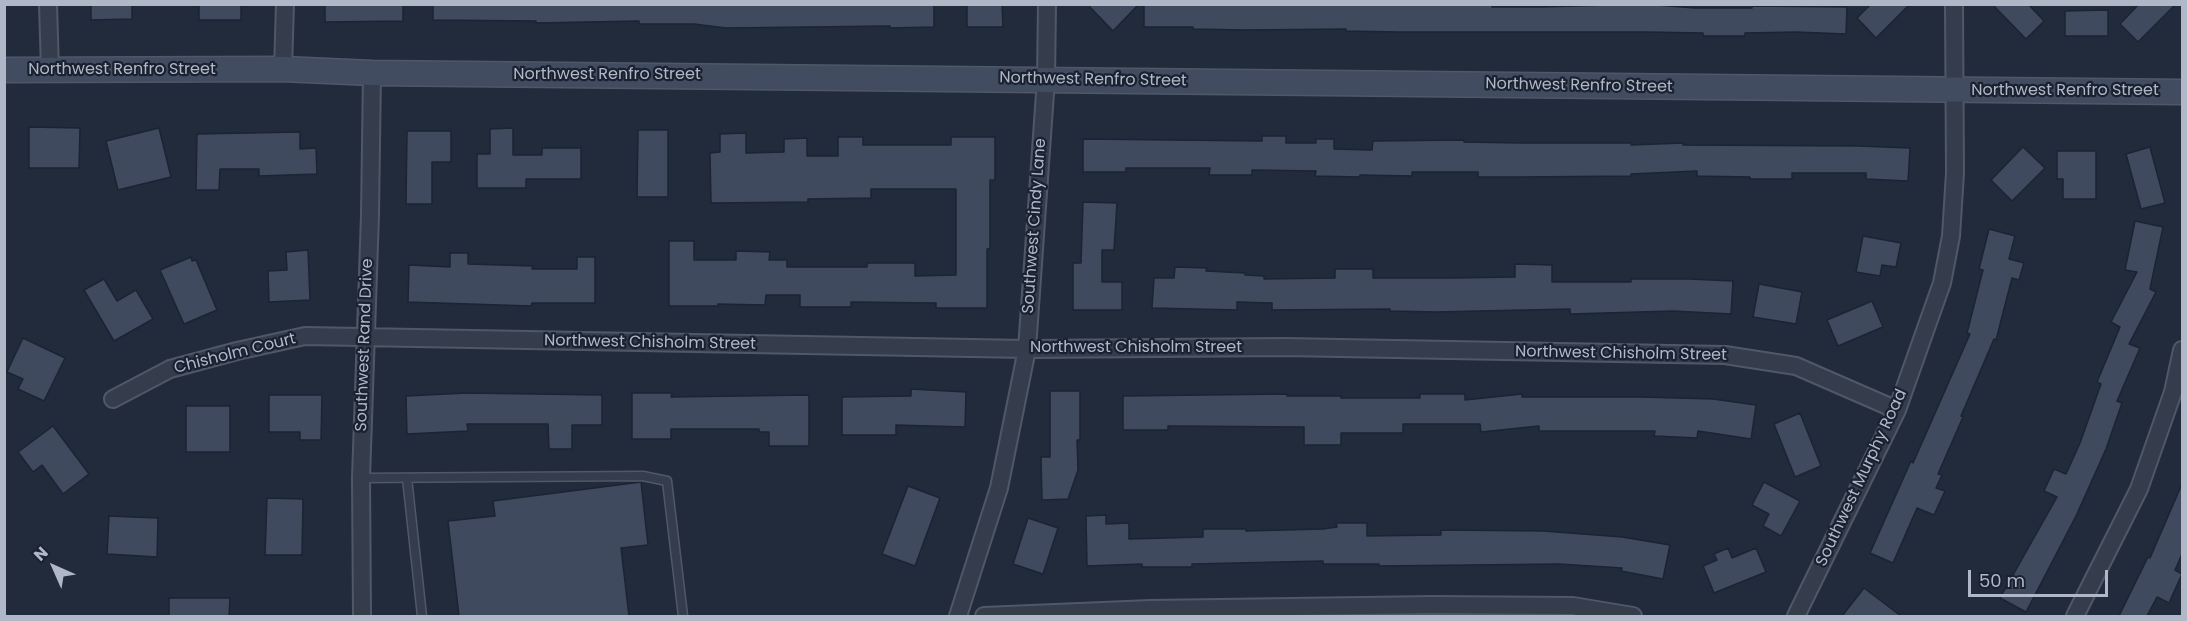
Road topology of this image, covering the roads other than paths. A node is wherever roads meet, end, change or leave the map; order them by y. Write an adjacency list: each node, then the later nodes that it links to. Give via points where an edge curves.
1 (48, 4): 7 (street)
2 (285, 4): 5 (street)
3 (1047, 4): 9 (street, Southwest Cindy Lane)
4 (1954, 4): 10 (street, Southwest Murphy Road)
5 (283, 69): 7 (main road, Northwest Renfro Street); 8 (main road, Northwest Renfro Street)
6 (4, 70): 7 (main road, Northwest Renfro Street)
7 (50, 70)
8 (372, 73): 9 (main road, Northwest Renfro Street); 12 (street, Southwest Rand Drive)
9 (1046, 79): 10 (main road, Northwest Renfro Street); 13 (street, Southwest Cindy Lane)
10 (1955, 90): 11 (main road, Northwest Renfro Street); 16 (street, Southwest Murphy Road, via 1951,237 1942,283)
11 (2182, 92)
12 (364, 338): 13 (street, Northwest Chisholm Street); 15 (street, Chisholm Court, via 305,336 237,351 170,369); 17 (street, Southwest Rand Drive)
13 (1027, 349): 16 (street, Northwest Chisholm Street, via 1285,347 1725,355 1796,366); 22 (street, Southwest Cindy Lane, via 999,488)
14 (2182, 350): 26 (street, via 2174,392 2139,489)
15 (113, 399)
16 (1897, 410): 25 (street, Southwest Murphy Road)
17 (361, 478): 18 (lane); 19 (street, Southwest Rand Drive)
18 (407, 478): 20 (lane); 21 (lane, via 643,476 668,481)
19 (362, 616)
20 (422, 616)
21 (683, 616)
22 (958, 616)
23 (984, 616): 24 (street, via 1432,605 1573,606)
24 (1633, 616)
25 (1796, 616)
26 (2075, 616)

